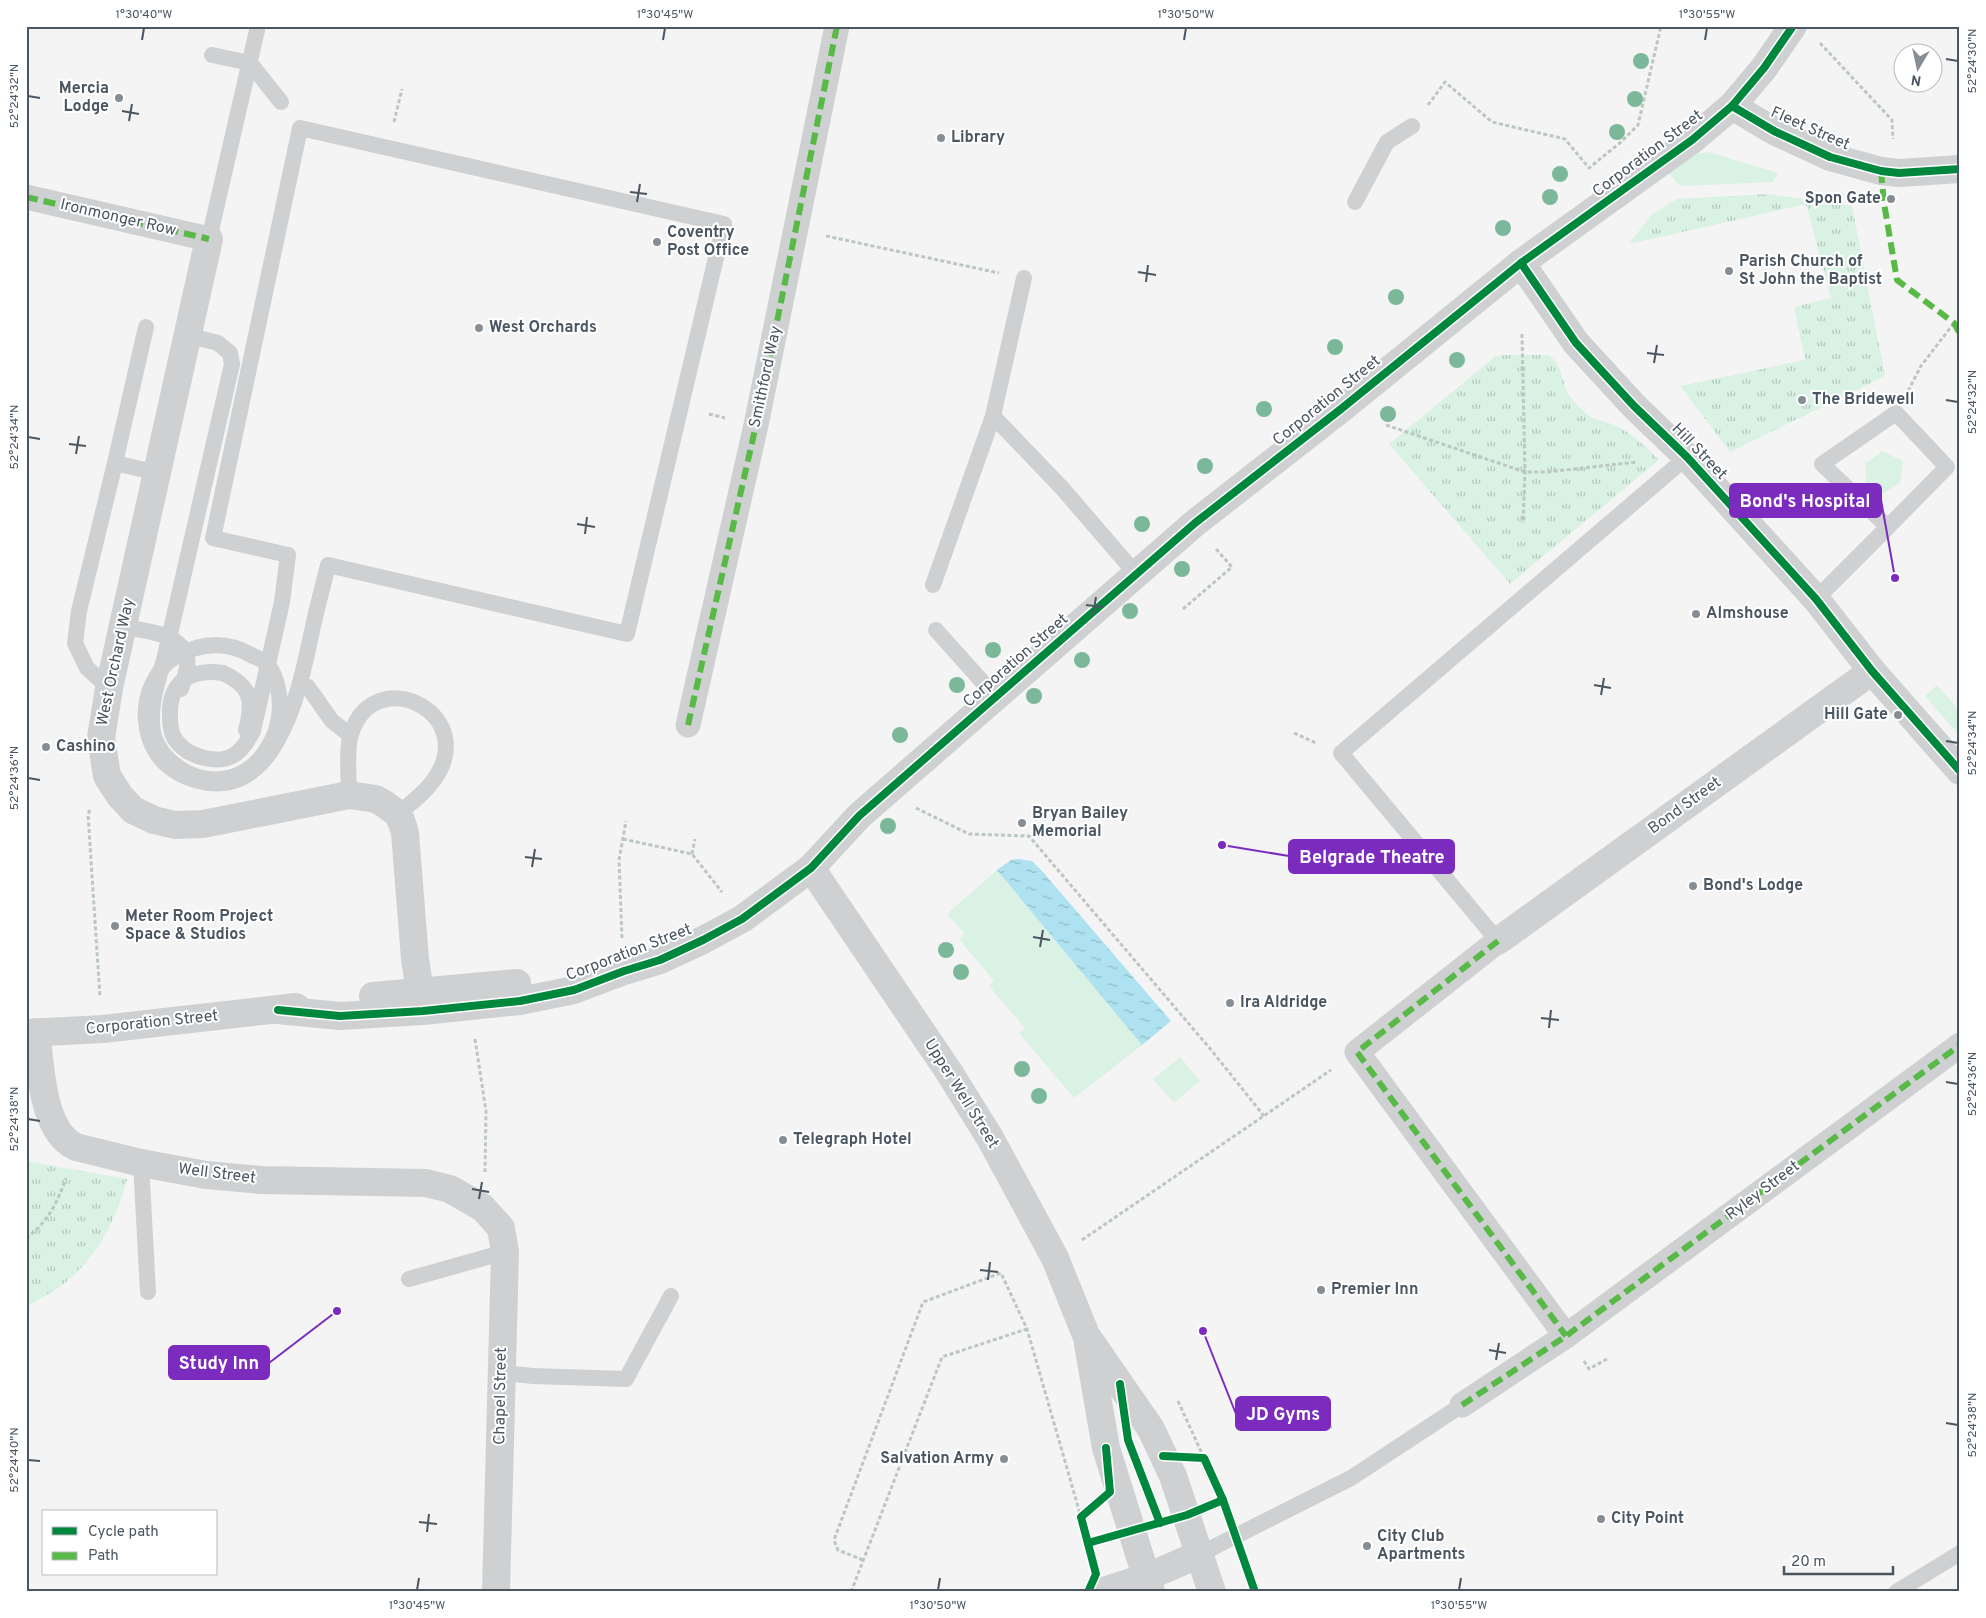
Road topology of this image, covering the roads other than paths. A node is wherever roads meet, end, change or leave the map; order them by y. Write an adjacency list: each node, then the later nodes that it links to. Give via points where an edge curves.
1 (258, 26): 5 (lane)
2 (837, 26): 31 (street, Smithford Way, via 756,425)
3 (1793, 26): 7 (street, Corporation Street)
4 (212, 55): 5 (lane)
5 (250, 63): 6 (lane); 12 (lane)
6 (281, 102)
7 (1732, 106): 9 (street, Fleet Street, via 1774,131 1830,157 1881,172); 13 (street, Corporation Street, via 1692,140)
8 (1412, 126): 11 (lane, via 1386,142)
9 (1960, 169)
10 (26, 197): 12 (street, Ironmonger Row)
11 (1355, 202)
12 (209, 238): 16 (street, West Orchard Way)
13 (1520, 263): 18 (street, Hill Street, via 1576,344); 22 (street, Corporation Street)
14 (1024, 278): 17 (lane)
15 (146, 327): 19 (lane)
16 (187, 335): 20 (street, West Orchard Way); 25 (lane, bridge, via 218,343 230,353 232,364 166,650 164,660 162,668 159,676 153,703 154,737 160,751 177,767 200,777 222,779 241,774 258,762 272,741 280,718 280,694 265,663 241,649 220,644 197,646 172,658 167,664 162,669 157,674 149,691 146,724 157,754 174,770 198,781 223,784 243,778 261,764 276,744 300,683 328,565 627,634 724,224 300,128 213,538 288,555 282,602 259,708 253,731 244,747 232,756 211,760 190,753 177,743 170,727 171,698 179,684 192,674 207,671 223,673 245,687 250,715 246,732 237,744 210,754 192,746 176,727 178,701 187,668 187,657 182,648 176,642 164,636)
17 (993, 416): 22 (lane, via 1062,488); 23 (lane)
18 (1687, 457): 24 (street, Hill Street); 37 (lane, via 1341,753)
19 (114, 464): 20 (lane); 29 (lane, via 79,611 75,643 87,668)
20 (158, 473): 25 (street, West Orchard Way)
21 (1888, 527): 21 (lane, via 1822,464 1896,413 1947,467); 24 (lane)
22 (1136, 574): 30 (street, Corporation Street)
23 (933, 585)
24 (1816, 599): 27 (street, Hill Street)
25 (124, 627): 29 (street, West Orchard Way)
26 (936, 630): 30 (lane)
27 (1872, 671): 33 (street, Hill Street); 37 (street, Bond Street)
28 (308, 687): 32 (lane, via 332,721)
29 (109, 688): 34 (street, West Orchard Way, via 101,738 107,776 133,810 154,820 204,824)
30 (996, 697): 36 (street, Corporation Street, via 859,816)
31 (688, 725)
32 (350, 735): 34 (lane); 35 (lane, via 367,709 380,701 400,698 431,711 442,726 445,755 439,770 429,786)
33 (1960, 771)
34 (349, 795): 35 (street, West Orchard Way, via 376,799)
35 (398, 814): 39 (street, via 405,833)
36 (811, 868): 38 (street, Corporation Street, via 742,919 660,960); 49 (street, Upper Well Street, via 990,1138 1054,1258)
37 (1498, 941): 50 (street, via 1357,1052)
38 (624, 971): 39 (street, Corporation Street, via 569,974 517,983); 40 (street, Corporation Street, via 574,990 470,1007 340,1016)
39 (420, 992): 40 (street, Corporation Street)
40 (278, 1010): 41 (street, Corporation Street, via 103,1029)
41 (31, 1032): 43 (street, Well Street, via 49,1116 60,1135 76,1147)
42 (1960, 1045): 50 (street, Ryley Street)
43 (141, 1163): 44 (street, Well Street, via 206,1175 261,1180 426,1183 450,1189); 47 (lane)
44 (483, 1208): 45 (street, Chapel Street, via 501,1228)
45 (505, 1252): 46 (lane); 51 (street, Chapel Street)
46 (409, 1279)
47 (148, 1292)
48 (672, 1296): 51 (lane, via 626,1379)
49 (1086, 1335): 54 (street, Upper Well Street, via 1151,1429 1173,1476); 55 (street, Upper Well Street, via 1106,1448)
50 (1566, 1336): 52 (street, Ryley Street)
51 (502, 1373): 56 (street, Chapel Street)
52 (1462, 1405): 54 (lane, via 1351,1478)
53 (1960, 1553): 59 (lane)
54 (1200, 1554): 55 (street); 58 (street, Upper Well Street)
55 (1149, 1584): 57 (street)
56 (496, 1592)
57 (1100, 1592)
58 (1212, 1592)
59 (1896, 1592)

